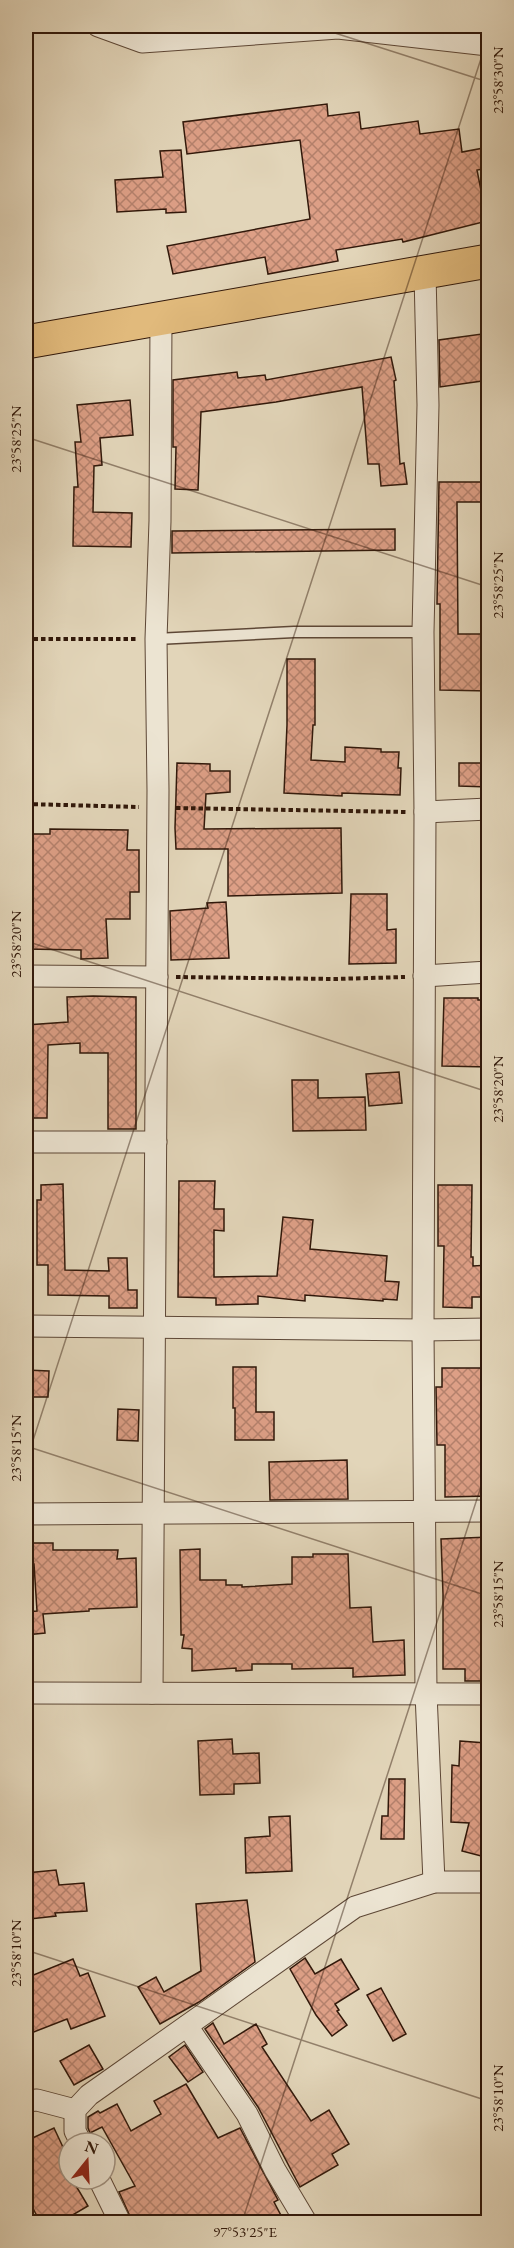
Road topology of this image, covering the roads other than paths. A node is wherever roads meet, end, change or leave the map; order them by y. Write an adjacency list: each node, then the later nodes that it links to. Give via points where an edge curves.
1 (98, 26): 2 (street, via 142,42 338,28)
2 (489, 45)
3 (489, 261): 4 (highway)
4 (425, 273): 5 (highway); 7 (street, via 428,405)
5 (161, 318): 6 (highway); 8 (street)
6 (26, 342)
7 (423, 632): 8 (lane, via 294,632); 10 (street)
8 (156, 639): 14 (street)
9 (489, 809): 10 (street)
10 (425, 812): 13 (street)
11 (489, 972): 13 (street)
12 (26, 976): 14 (street)
13 (424, 976): 20 (street)
14 (157, 977): 16 (street)
15 (26, 1142): 16 (street)
16 (156, 1142): 18 (street)
17 (26, 1326): 18 (street)
18 (155, 1327): 20 (street); 23 (street)
19 (489, 1329): 20 (street)
20 (423, 1330): 22 (street)
21 (489, 1511): 22 (street)
22 (424, 1512): 23 (street); 27 (street)
23 (153, 1513): 24 (street); 26 (street)
24 (26, 1514)
25 (26, 1693): 26 (street)
26 (152, 1693): 27 (street)
27 (426, 1693): 28 (street); 29 (street)
28 (489, 1694)
29 (434, 1882): 30 (street); 31 (street, via 355,1908)
30 (489, 1882)
31 (187, 2026): 33 (street, via 89,2095); 37 (street, via 246,2114)
32 (26, 2101): 33 (street)
33 (75, 2110): 34 (street)
34 (75, 2131)
35 (105, 2191): 36 (street)
36 (120, 2223)
37 (306, 2223)

